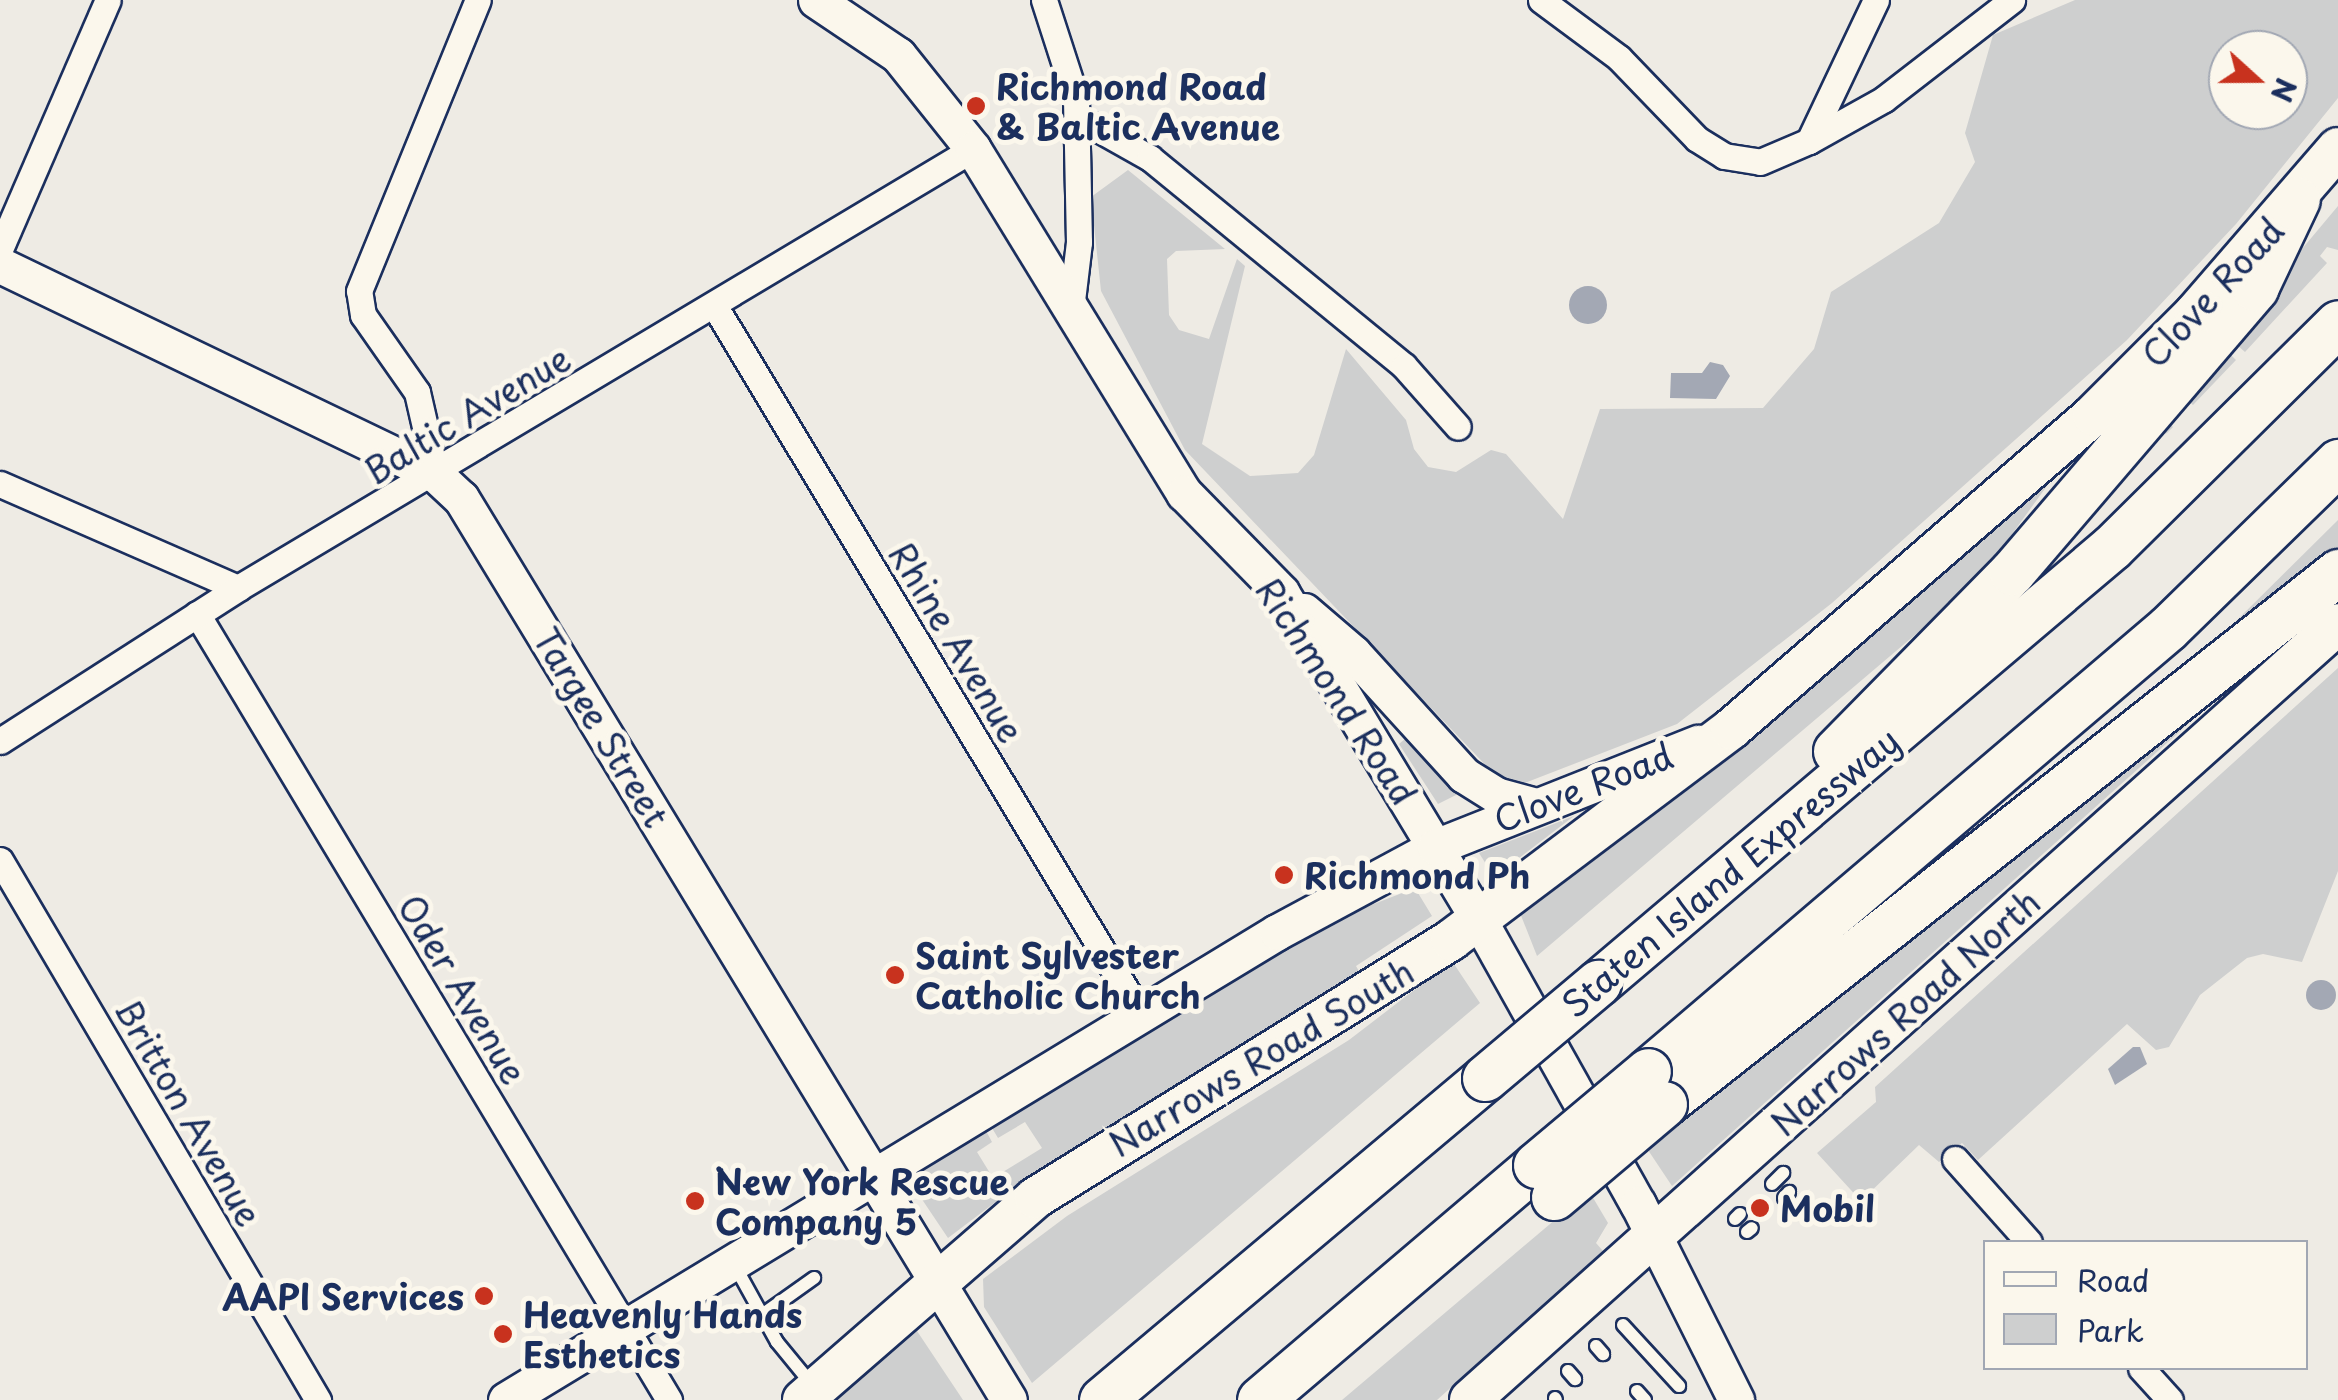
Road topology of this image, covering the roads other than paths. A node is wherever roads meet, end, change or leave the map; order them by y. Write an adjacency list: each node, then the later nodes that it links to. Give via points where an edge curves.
1 (108, 0): 13 (street)
2 (478, 0): 20 (street, via 359,291 362,315 417,392)
3 (816, 0): 11 (main road, Richmond Road, via 898,56)
4 (1044, 0): 8 (street, via 1068,60)
5 (1540, 0): 9 (street, via 1619,58 1674,120 1724,156 1760,162)
6 (1876, 0): 9 (street)
7 (2012, 0): 9 (street, via 1884,99)
8 (1077, 117): 16 (street, via 1078,242); 18 (street, via 1150,158 1404,366)
9 (1809, 141)
10 (2338, 148): 12 (main road, Clove Road)
11 (973, 149): 15 (street, Baltic Avenue); 16 (main road, Richmond Road)
12 (2297, 200): 27 (main road, Clove Road, via 2094,415); 32 (highway, via 2255,288 2067,510)
13 (0, 249)
14 (0, 265): 20 (main road, Targee Street)
15 (714, 304): 20 (street, Baltic Avenue); 34 (street, Rhine Avenue)
16 (1070, 309): 24 (main road, Richmond Road, via 1184,493)
17 (2338, 322): 32 (highway, Staten Island Expressway, via 2112,547)
18 (1458, 426)
19 (2338, 462): 35 (highway, via 2168,628)
20 (436, 475): 23 (street, Baltic Avenue); 38 (main road, Targee Street, via 480,526)
21 (0, 484): 23 (street)
22 (2338, 572): 35 (highway)
23 (238, 588): 25 (street, Baltic Avenue)
24 (1281, 592): 29 (main road, via 1354,653 1464,775 1496,795); 30 (main road, Richmond Road)
25 (197, 614): 28 (street, Baltic Avenue); 47 (street, Oder Avenue)
26 (2338, 624): 40 (main road, Narrows Road North)
27 (1731, 729): 29 (main road, Clove Road); 33 (main road, Narrows Road South)
28 (0, 741)
29 (1536, 806): 30 (main road, Clove Road)
30 (1435, 846): 33 (main road, Richmond Road); 34 (main road, Clove Road)
31 (0, 860): 51 (street, Britton Avenue)
32 (1714, 885): 55 (highway, Staten Island Expressway, bridge)
33 (1480, 920): 40 (main road, Richmond Road); 44 (main road, Narrows Road South, via 1073,1172)
34 (1141, 1015): 38 (main road, Clove Road)
35 (1656, 1088): 56 (highway, bridge, via 1545,1181 1451,1243)
36 (1955, 1160): 41 (street)
37 (1783, 1173): 39 (lane)
38 (872, 1175): 42 (main road, Clove Road); 44 (main road, Targee Street)
39 (1772, 1184)
40 (1653, 1236): 57 (main road, Narrows Road North); 58 (main road, Richmond Road)
41 (2027, 1240)
42 (733, 1260): 45 (lane); 47 (main road, Clove Road)
43 (814, 1278): 45 (lane)
44 (936, 1279): 50 (main road, Narrows Road South); 54 (main road, Targee Street)
45 (762, 1316): 50 (lane)
46 (1623, 1324): 49 (lane)
47 (625, 1327): 52 (main road, Clove Road); 53 (street, Oder Avenue)
48 (2143, 1370): 59 (street)
49 (1679, 1386)
50 (809, 1394)
51 (318, 1400)
52 (506, 1400)
53 (668, 1400)
54 (1008, 1400)
55 (1102, 1400)
56 (1260, 1400)
57 (1470, 1400)
58 (1736, 1400)
59 (2170, 1400)

